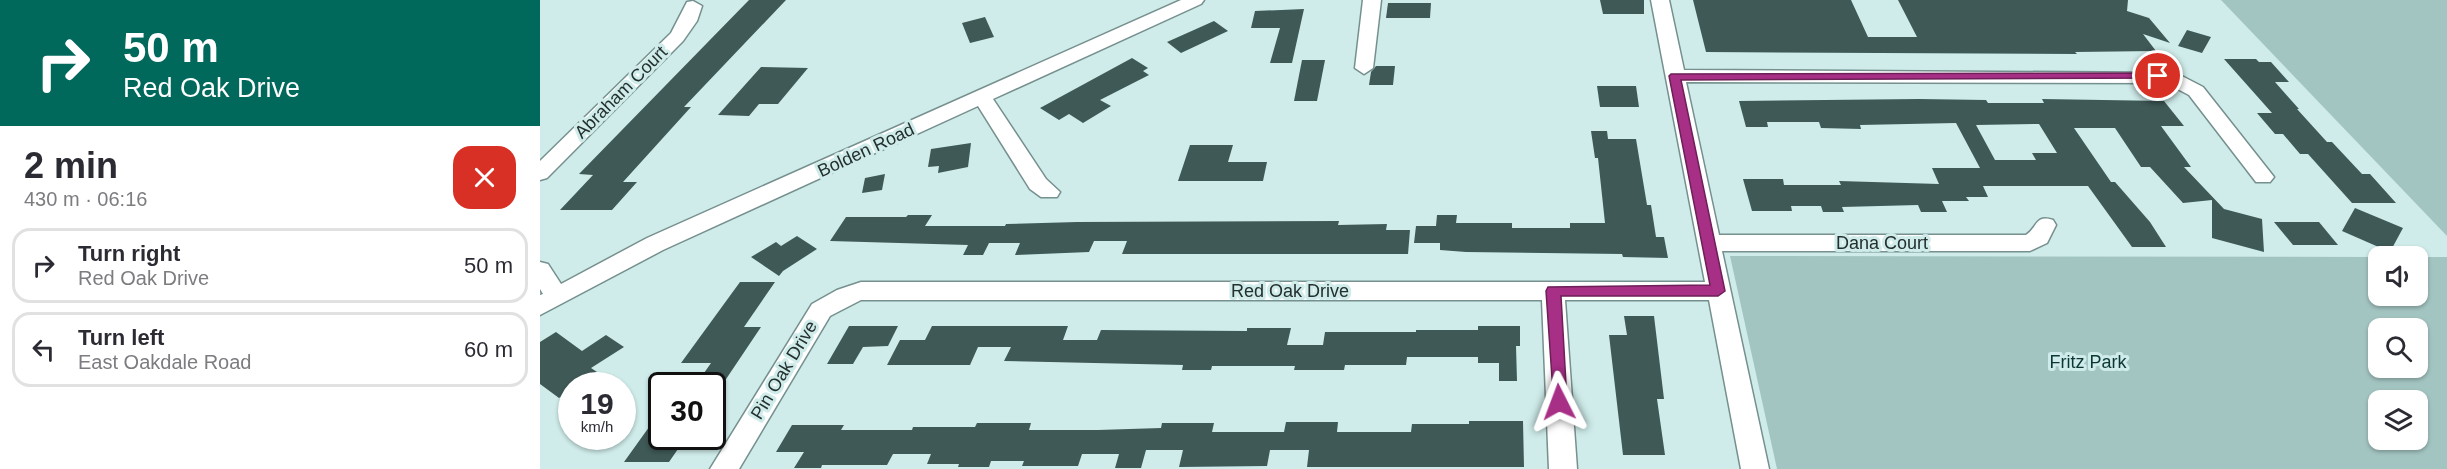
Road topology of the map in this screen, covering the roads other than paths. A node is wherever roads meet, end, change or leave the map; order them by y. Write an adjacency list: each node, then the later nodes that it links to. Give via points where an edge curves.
1 (1195, 0): 7 (street, Bolden Road)
2 (1372, 0): 5 (street)
3 (1659, 0): 6 (street)
4 (693, 6): 8 (street, Abraham Court, via 677,37)
5 (1364, 68)
6 (1675, 76): 9 (street, via 2169,77 2196,91); 12 (street)
7 (982, 97): 10 (street, via 1038,184); 17 (street, Bolden Road, via 655,244)
8 (540, 173)
9 (2263, 177)
10 (1049, 192)
11 (2045, 225): 12 (street, Dana Court, via 2039,237 2030,243)
12 (1709, 243): 16 (street)
13 (540, 270): 17 (street)
14 (861, 291): 15 (street, Red Oak Drive); 18 (street, Pin Oak Drive, via 821,310)
15 (1553, 291): 16 (street, Red Oak Drive); 19 (street)
16 (1718, 291): 20 (street)
17 (549, 301)
18 (724, 469)
19 (1563, 469)
20 (1755, 469)

